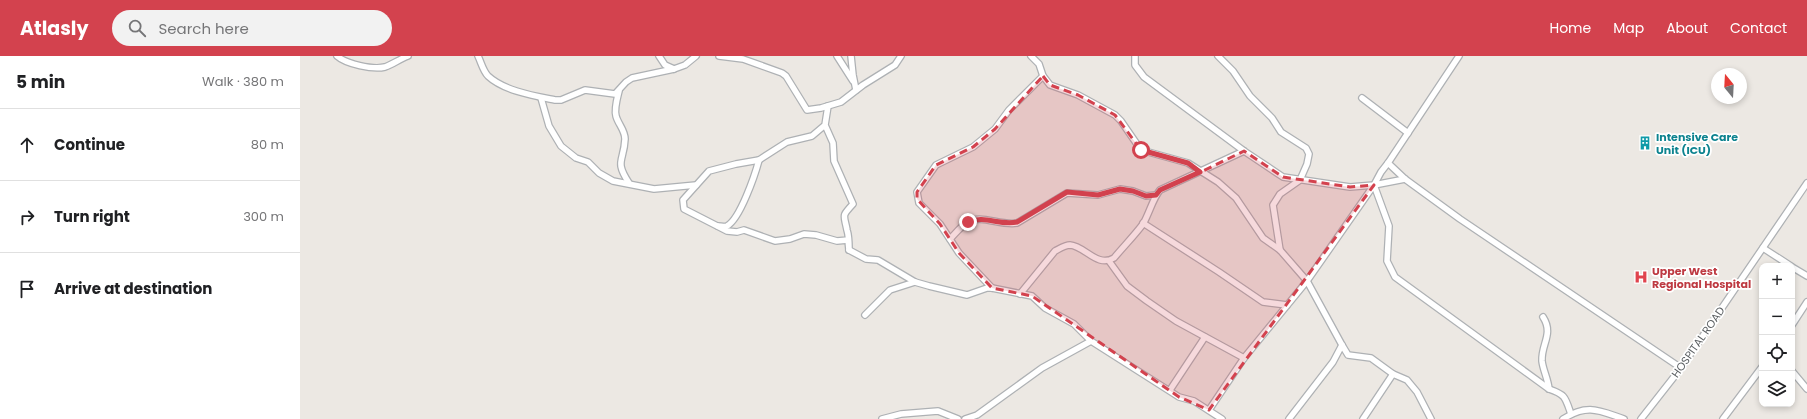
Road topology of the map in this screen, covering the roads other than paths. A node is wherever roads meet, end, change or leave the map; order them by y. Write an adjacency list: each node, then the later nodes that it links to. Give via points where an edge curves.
1 (337, 56): 2 (street, via 346,62 375,68 385,67)
2 (408, 56)
3 (478, 56): 20 (street, via 490,78 511,89)
4 (659, 56): 15 (street, via 665,65)
5 (696, 56): 15 (street)
6 (719, 56): 14 (street)
7 (837, 56): 17 (street)
8 (851, 56): 17 (street)
9 (901, 56): 18 (street, via 895,65)
10 (1032, 56): 16 (street, via 1039,64)
11 (1135, 56): 25 (street, via 1135,65 1144,77)
12 (1218, 56): 30 (street, via 1233,71 1250,96 1272,118 1281,132 1306,148 1309,154)
13 (1459, 56): 24 (street)
14 (745, 57): 22 (street, via 786,76 807,110)
15 (674, 70): 19 (street, via 632,78)
16 (1043, 76): 28 (street, via 1050,85 1078,95 1115,115 1141,150 1188,163); 38 (street, via 1009,110 995,130 973,146 936,165 916,192 919,203 940,224)
17 (854, 83): 18 (street)
18 (856, 90): 22 (street, via 841,102)
19 (619, 92): 20 (street, via 612,95 585,90 561,100); 31 (street, via 616,116 625,138 620,164)
20 (541, 98): 31 (street, via 549,126 561,146 572,155 588,162 605,177)
21 (1362, 98): 24 (street)
22 (828, 106): 23 (street)
23 (826, 125): 26 (street, via 812,136 787,142); 40 (street, via 833,144 834,160 853,204 844,214)
24 (1408, 133): 27 (street)
25 (1244, 151): 28 (street); 30 (street, via 1283,177)
26 (759, 160): 33 (street, via 709,171); 37 (street, via 736,219 726,226)
27 (1388, 163): 29 (street); 34 (street)
28 (1200, 172): 35 (street, via 1160,190); 41 (street, via 1218,182 1236,198 1263,238)
29 (1405, 179): 34 (street); 59 (street)
30 (1300, 180): 34 (street, via 1350,187); 41 (street, via 1280,194 1273,205)
31 (629, 183): 33 (street, via 654,189)
32 (1807, 183): 39 (street, HOSPITAL ROAD)
33 (696, 185): 37 (street, via 683,200 684,209)
34 (1374, 185): 46 (street); 63 (street, via 1389,226 1387,261 1395,277)
35 (1156, 195): 36 (street); 38 (street, via 1146,196 1120,189 1098,195 1067,192 1017,222 1008,224 976,219 968,222)
36 (1143, 223): 42 (street); 51 (street, via 1263,302)
37 (716, 227): 40 (street, via 727,231 744,230 776,241 804,234 837,241 848,240)
38 (950, 239): 48 (street, via 959,253)
39 (1762, 248): 43 (street); 59 (street, HOSPITAL ROAD)
40 (849, 250): 47 (street, via 866,259 878,260)
41 (1280, 250): 46 (street)
42 (1109, 261): 49 (street, via 1103,261 1070,245 1062,247 1055,251); 55 (street, via 1127,286 1176,320)
43 (1786, 263)
44 (1795, 268): 45 (street)
45 (1807, 276)
46 (1307, 281): 51 (street); 57 (street)
47 (915, 282): 48 (street, via 967,295); 52 (street, via 890,290)
48 (992, 288): 49 (street)
49 (1020, 294): 56 (street, via 1032,296 1045,308 1074,324)
50 (1807, 302): 54 (street)
51 (1287, 305): 58 (street)
52 (865, 315)
53 (1544, 317): 63 (street, via 1548,331 1542,359)
54 (1795, 320)
55 (1205, 336): 58 (street); 65 (street)
56 (1091, 341): 65 (street); 71 (street, via 1042,368 977,415)
57 (1342, 345): 61 (street, via 1348,354 1371,358); 74 (street, via 1333,362)
58 (1244, 358): 66 (street)
59 (1681, 368): 79 (street, HOSPITAL ROAD)
60 (1759, 371): 80 (street)
61 (1393, 374): 75 (street); 76 (street, via 1407,380)
62 (1795, 375): 64 (street)
63 (1549, 389): 68 (street, via 1562,394)
64 (1807, 389)
65 (1170, 390): 66 (street, via 1179,397 1194,401)
66 (1209, 410): 67 (street)
67 (1215, 414): 72 (street); 73 (street)
68 (1570, 414): 77 (street); 78 (street, via 1592,409)
69 (882, 419): 70 (street, via 901,414 938,411)
70 (958, 419)
71 (965, 419)
72 (1210, 419)
73 (1222, 419)
74 (1288, 419)
75 (1363, 419)
76 (1432, 419)
77 (1563, 419)
78 (1624, 419)
79 (1641, 419)
80 (1723, 419)

